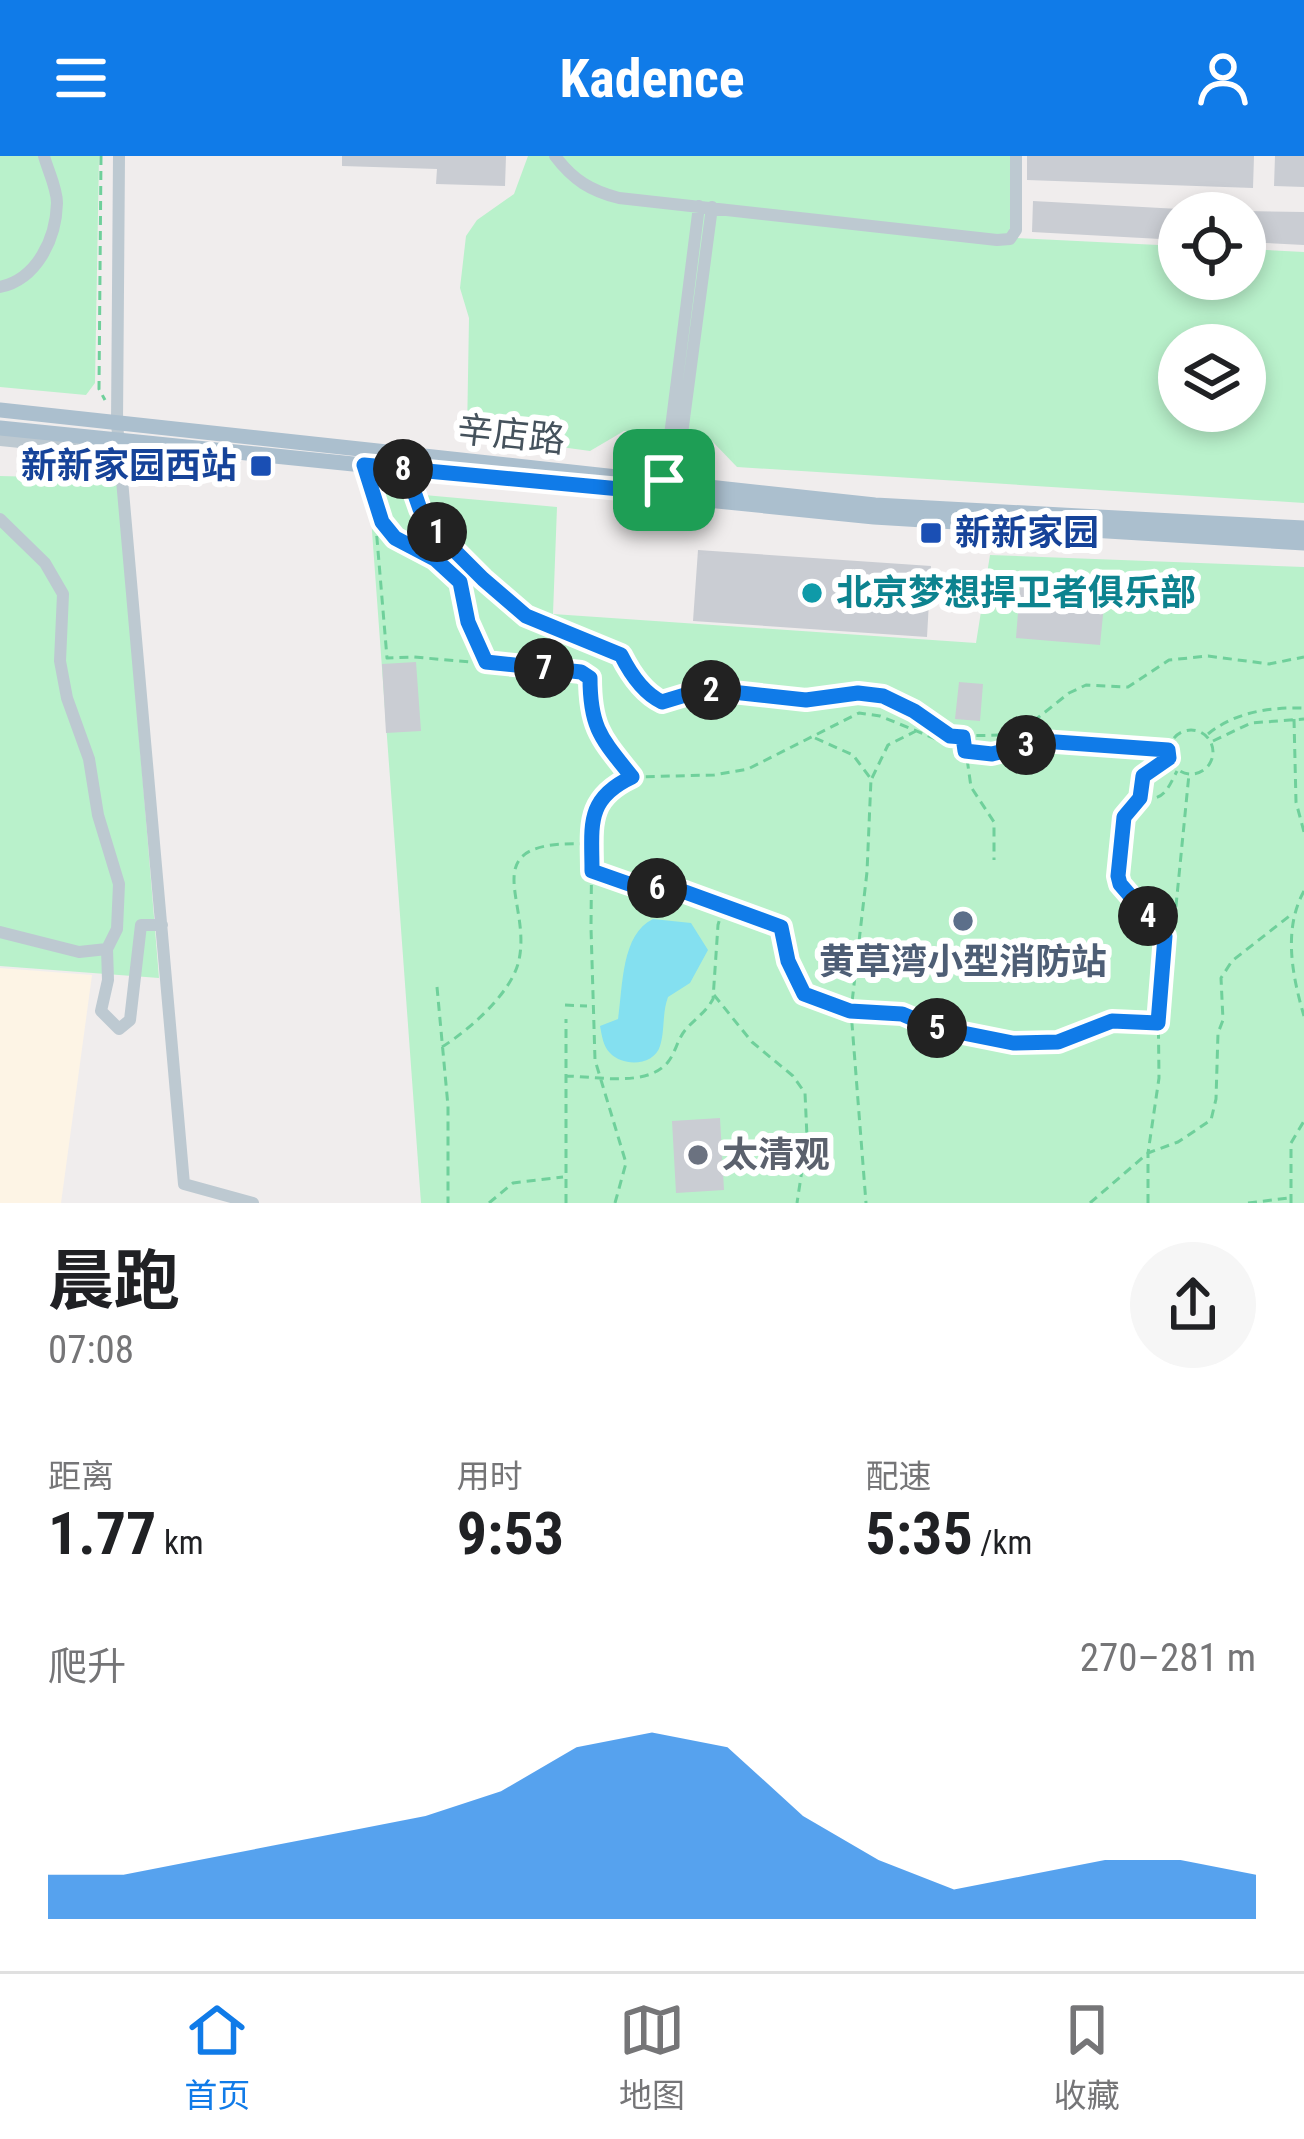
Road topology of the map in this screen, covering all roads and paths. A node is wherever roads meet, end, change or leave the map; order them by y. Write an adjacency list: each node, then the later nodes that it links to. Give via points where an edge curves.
1 (44, 156): 7 (street, via 58,199 51,244)
2 (101, 156): 10 (path, via 99,389)
3 (118, 156): 10 (street)
4 (555, 156): 6 (street, via 594,192)
5 (1016, 156): 6 (street, via 1010,239)
6 (705, 207): 14 (street)
7 (0, 287)
8 (0, 410): 10 (main road, 辛店路)
9 (0, 428): 10 (main road, 辛店路)
10 (118, 438): 11 (street); 12 (main road, 辛店路); 14 (main road, 辛店路); 43 (street)
11 (0, 440)
12 (364, 465): 13 (main road, 辛店路); 15 (path)
13 (406, 469): 14 (main road, 辛店路); 25 (path, via 420,509 483,579 526,616 621,655 656,700 705,689 806,700 858,693 883,696 950,736)
14 (669, 487): 17 (main road, 辛店路); 18 (main road, 辛店路, via 931,522)
15 (373, 491): 20 (path, via 395,538 460,582); 20 (path, via 384,654)
16 (0, 519): 46 (street, via 45,563 63,594 67,698 119,884 117,928)
17 (1304, 528)
18 (1304, 543)
19 (1304, 657): 25 (path, via 1269,664 1169,660 1128,687 1086,685 1006,735)
20 (486, 662): 33 (path, via 590,678 592,722)
21 (1304, 708): 27 (path, via 1257,711)
22 (1294, 719): 23 (path); 27 (path); 36 (path)
23 (1304, 719)
24 (916, 731): 26 (path, via 859,713); 29 (path); 34 (path, via 888,745)
25 (963, 734): 29 (path)
26 (813, 738): 33 (path, via 748,769); 34 (path, via 853,755)
27 (1209, 738): 28 (path, via 1187,730); 32 (path, via 1211,763)
28 (1168, 750): 29 (path, via 1042,741 992,754); 30 (path)
29 (965, 751): 38 (path, via 970,787 994,822)
30 (1169, 758): 31 (path); 35 (path, via 1143,776)
31 (1178, 770): 32 (path); 35 (path, via 1158,799)
32 (1189, 773): 45 (path, via 1175,916)
33 (632, 777): 37 (path, via 603,796 592,815)
34 (871, 779): 51 (path)
35 (1140, 798): 45 (path, via 1124,817 1118,876)
36 (1304, 832)
37 (592, 844): 39 (path); 55 (path, via 541,846 518,862 515,971)
38 (994, 860)
39 (592, 871): 41 (path); 50 (path)
40 (1304, 891): 42 (path)
41 (723, 906): 48 (path); 51 (path, via 781,927 804,994)
42 (1292, 914): 52 (path); 59 (path, via 1221,978 1211,1120)
43 (161, 925): 46 (street, via 141,925 130,1020 119,1029 101,1012); 62 (street, via 184,1184)
44 (0, 932): 46 (street, via 80,952)
45 (1165, 936): 54 (path)
46 (107, 949)
47 (437, 987): 55 (path)
48 (712, 993): 57 (path, via 656,1073); 68 (path, via 805,1093)
49 (565, 1005): 50 (path)
50 (591, 1006): 57 (path)
51 (850, 1011): 54 (path, via 902,1014 1013,1043 1058,1042 1112,1021); 69 (path)
52 (1304, 1016)
53 (566, 1019): 56 (path)
54 (1158, 1023): 59 (path)
55 (442, 1046): 63 (path)
56 (566, 1076): 57 (path); 60 (path)
57 (599, 1076): 67 (path, via 626,1163)
58 (1304, 1121): 61 (path, via 1291,1143)
59 (1148, 1153): 70 (path); 71 (path)
60 (565, 1177): 64 (path, via 512,1183); 65 (path)
61 (1291, 1201): 72 (path)
62 (254, 1203)
63 (448, 1203)
64 (489, 1203)
65 (566, 1203): 66 (path)
66 (576, 1203)
67 (615, 1203)
68 (797, 1203)
69 (866, 1203)
70 (1090, 1203)
71 (1148, 1203)
72 (1248, 1203)

